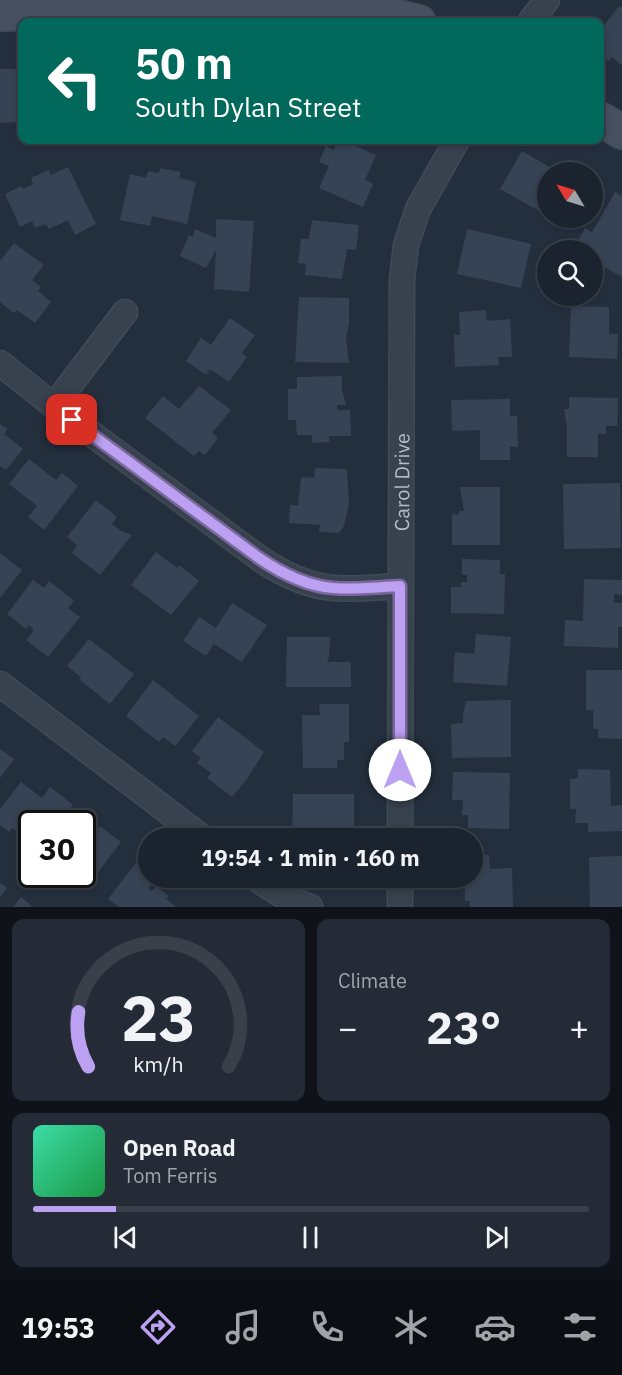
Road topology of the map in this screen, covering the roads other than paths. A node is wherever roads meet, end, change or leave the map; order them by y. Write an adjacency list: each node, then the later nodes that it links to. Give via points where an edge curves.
1 (547, 0): 4 (street)
2 (0, 14): 3 (street, via 334,9)
3 (403, 18)
4 (533, 18)
5 (604, 121): 6 (street)
6 (622, 132)
7 (455, 144): 11 (street, Carol Drive, via 418,209 406,245 402,280)
8 (125, 312): 10 (street)
9 (0, 363): 10 (street)
10 (54, 406): 11 (street, via 277,570 332,588)
11 (400, 586): 14 (street, Carol Drive)
12 (0, 684): 13 (street)
13 (190, 828)
14 (400, 828)
15 (271, 888): 17 (street)
16 (400, 888): 18 (street)
17 (310, 907)
18 (400, 907)

